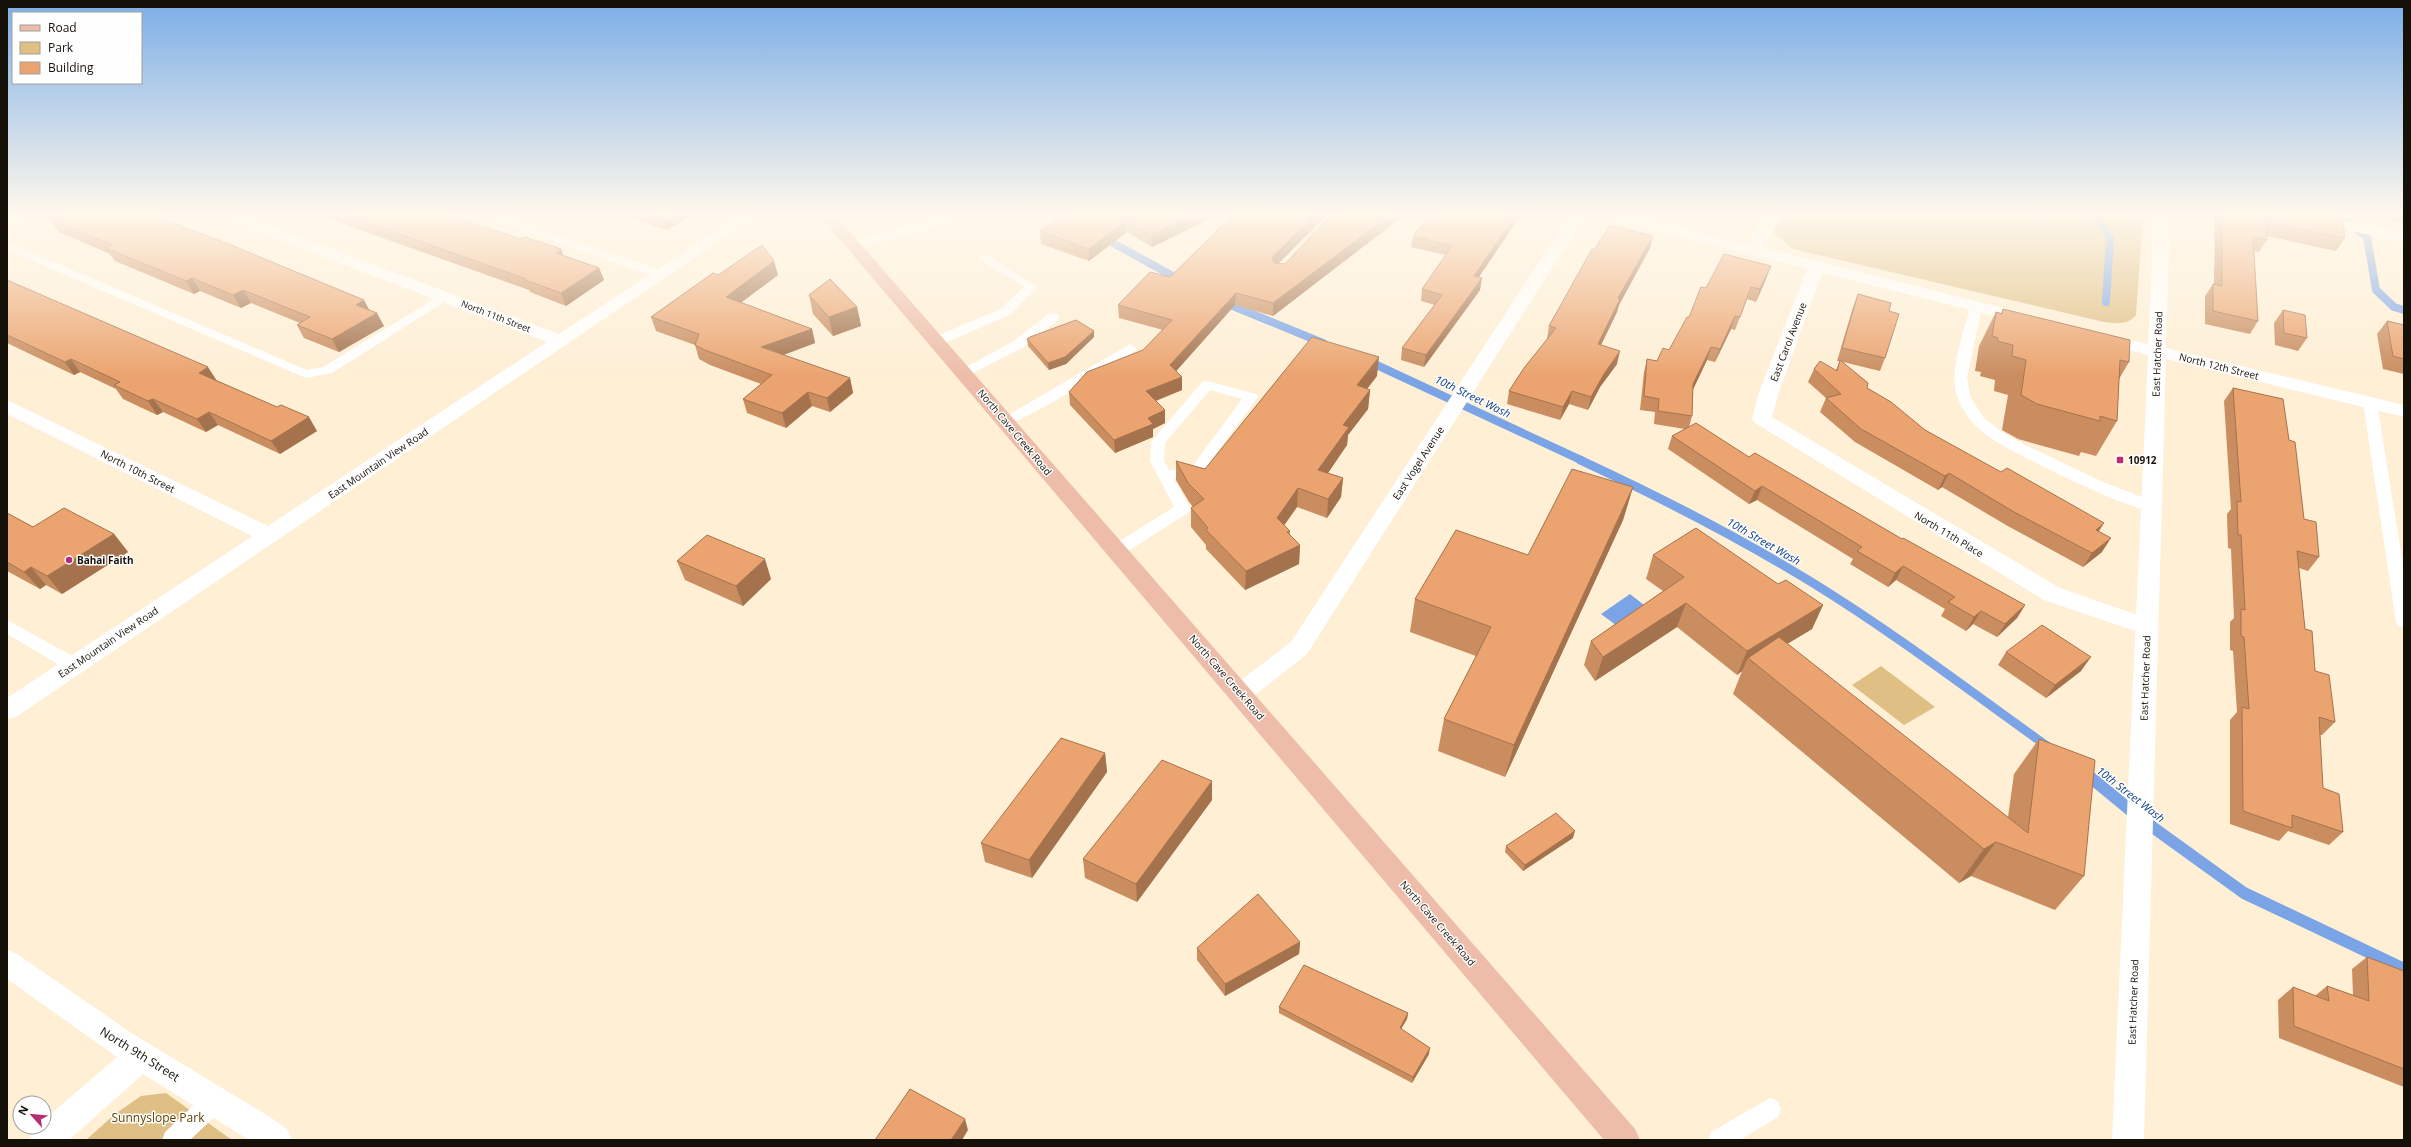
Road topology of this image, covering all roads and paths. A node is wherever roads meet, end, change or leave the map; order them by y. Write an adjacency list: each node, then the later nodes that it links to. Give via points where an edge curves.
1 (62, 270): 12 (lane, via 306,374 327,370)
2 (373, 270): 12 (street, North 11th Street)
3 (647, 270): 11 (lane)
4 (667, 270): 11 (street, East Mountain View Road)
5 (875, 270): 17 (main road, North Cave Creek Road)
6 (1004, 270): 17 (lane, via 1032,287 1005,312)
7 (1543, 270): 35 (street, East Vogel Avenue, via 1299,648)
8 (1815, 270): 25 (street, East Carol Avenue, via 1769,392)
9 (1826, 270): 13 (street)
10 (2160, 270): 20 (street, East Hatcher Road)
11 (660, 274): 18 (street, East Mountain View Road)
12 (446, 297): 18 (street, North 11th Street)
13 (1976, 307): 15 (street); 28 (lane, via 1960,378 1960,390 1971,411 1984,426 2009,442 2096,486)
14 (1053, 317): 21 (lane, via 1017,345)
15 (2044, 324)
16 (2082, 333): 20 (street, North 12th Street)
17 (937, 340): 21 (main road, North Cave Creek Road)
18 (560, 341): 29 (street, East Mountain View Road)
19 (1130, 348): 26 (lane, via 1046,400)
20 (2158, 352): 22 (street, North 12th Street); 28 (street, East Hatcher Road)
21 (964, 372): 26 (main road, North Cave Creek Road)
22 (2370, 403): 24 (street, North 12th Street); 31 (lane)
23 (7, 406): 29 (street, North 10th Street)
24 (2404, 411)
25 (1762, 418): 33 (street, North 11th Place, via 1802,445 2052,594)
26 (1005, 421): 30 (main road, North Cave Creek Road)
27 (1165, 476): 27 (lane, via 1157,461 1158,442 1207,385 1251,397 1195,472); 30 (lane, via 1183,509)
28 (2152, 507): 33 (street, East Hatcher Road)
29 (268, 535): 34 (street, East Mountain View Road)
30 (1116, 551): 35 (main road, North Cave Creek Road)
31 (2404, 622)
32 (7, 626): 34 (lane)
33 (2147, 627): 46 (street, East Hatcher Road)
34 (74, 665): 36 (street, East Mountain View Road)
35 (1241, 693): 44 (main road, North Cave Creek Road)
36 (7, 710)
37 (7, 963): 38 (street, North 9th Street)
38 (141, 1056): 39 (street, North 9th Street); 41 (street)
39 (216, 1100): 42 (lane); 43 (street, North 9th Street)
40 (1770, 1109): 45 (lane)
41 (45, 1140)
42 (173, 1140)
43 (276, 1140)
44 (1624, 1140)
45 (1719, 1140)
46 (2128, 1140)

